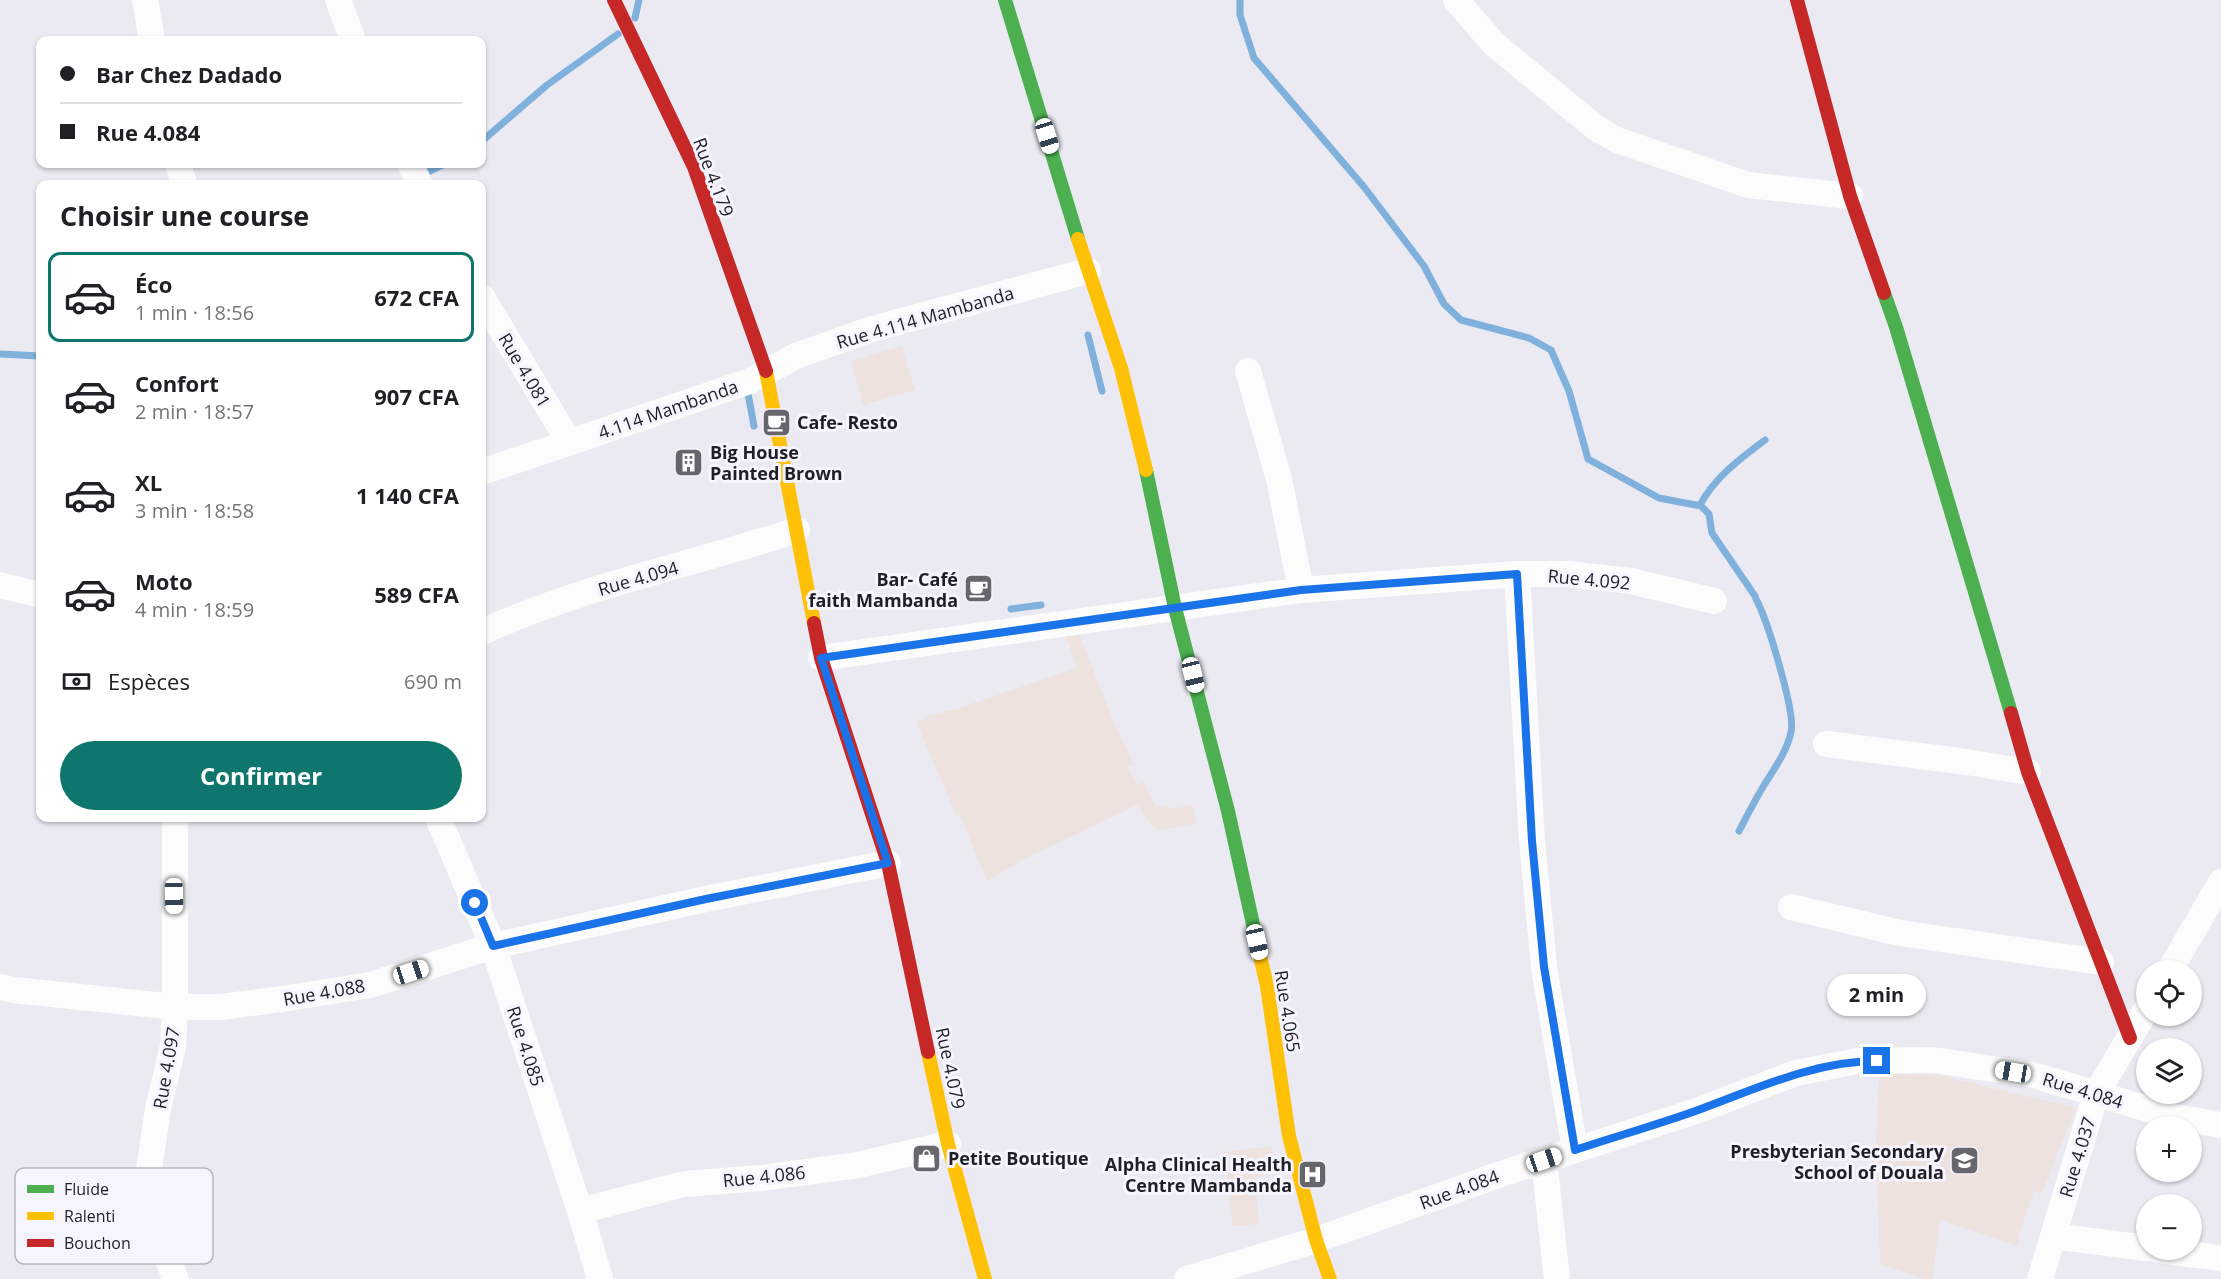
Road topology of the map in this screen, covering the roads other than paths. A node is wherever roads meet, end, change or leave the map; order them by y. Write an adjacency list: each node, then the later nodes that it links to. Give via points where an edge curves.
1 (145, 0): 7 (street)
2 (338, 0): 8 (street)
3 (614, 0): 13 (street, Rue 4.179, via 694,167)
4 (1005, 0): 10 (street, Rue 4.065)
5 (1456, 0): 9 (street, via 1494,44 1596,128 1617,140 1748,185)
6 (1797, 0): 9 (street)
7 (151, 36)
8 (352, 36)
9 (1850, 196): 26 (street, via 1896,327)
10 (1088, 271): 13 (street, Rue 4.114 Mambanda, via 872,329 796,356); 22 (street, Rue 4.065, via 1121,368)
11 (486, 304): 14 (street, Rue 4.081)
12 (1248, 371): 19 (street, via 1279,479)
13 (767, 373): 14 (street, 4.114 Mambanda); 16 (street, Rue 4.179)
14 (569, 442): 15 (street, 4.114 Mambanda)
15 (486, 471)
16 (797, 530): 23 (street, Rue 4.094, via 594,591); 24 (street, Rue 4.179)
17 (1517, 574): 19 (street, Rue 4.092); 21 (street, Rue 4.092, via 1568,574 1631,581); 42 (street, via 1532,841 1544,967)
18 (0, 585): 20 (street)
19 (1301, 590): 22 (street, Rue 4.092)
20 (36, 595)
21 (1714, 602)
22 (1175, 608): 24 (street, Rue 4.092); 47 (street, Rue 4.065, via 1228,811 1267,986 1289,1136)
23 (486, 631)
24 (821, 658): 29 (street, Rue 4.079)
25 (1826, 744): 26 (street)
26 (2028, 772): 34 (street)
27 (175, 822): 36 (street, Rue 4.097)
28 (440, 822): 32 (street, Rue 4.085)
29 (888, 863): 32 (street, Rue 4.088); 41 (street, Rue 4.079)
30 (2221, 882): 33 (street)
31 (1791, 907): 34 (street, via 1900,933)
32 (493, 946): 36 (street, Rue 4.088, via 370,985 221,1006); 45 (street, Rue 4.085)
33 (2176, 960)
34 (2101, 962): 38 (street)
35 (0, 987): 36 (street, Rue 4.088)
36 (176, 1007): 44 (street, Rue 4.097, via 173,1046)
37 (2137, 1026): 38 (street, Rue 4.037)
38 (2130, 1038): 39 (street, Rue 4.037)
39 (2096, 1094): 40 (street, Rue 4.084, via 2175,1117); 42 (street, Rue 4.084, via 2032,1075 1933,1060 1858,1061 1796,1073 1699,1110); 46 (street, Rue 4.037)
40 (2221, 1125)
41 (948, 1144): 45 (street, Rue 4.086, via 858,1165 684,1184); 52 (street, Rue 4.079)
42 (1575, 1150): 43 (street, Rue 4.084)
43 (1544, 1160): 47 (street, Rue 4.084); 55 (street)
44 (149, 1168)
45 (580, 1211): 51 (street, Rue 4.085)
46 (2053, 1236): 48 (street); 56 (street, Rue 4.037)
47 (1316, 1240): 53 (street, Rue 4.084); 54 (street, Rue 4.065)
48 (2136, 1247)
49 (2202, 1256): 50 (street)
50 (2221, 1258)
51 (600, 1279)
52 (985, 1279)
53 (1187, 1279)
54 (1330, 1279)
55 (1557, 1279)
56 (2040, 1279)

